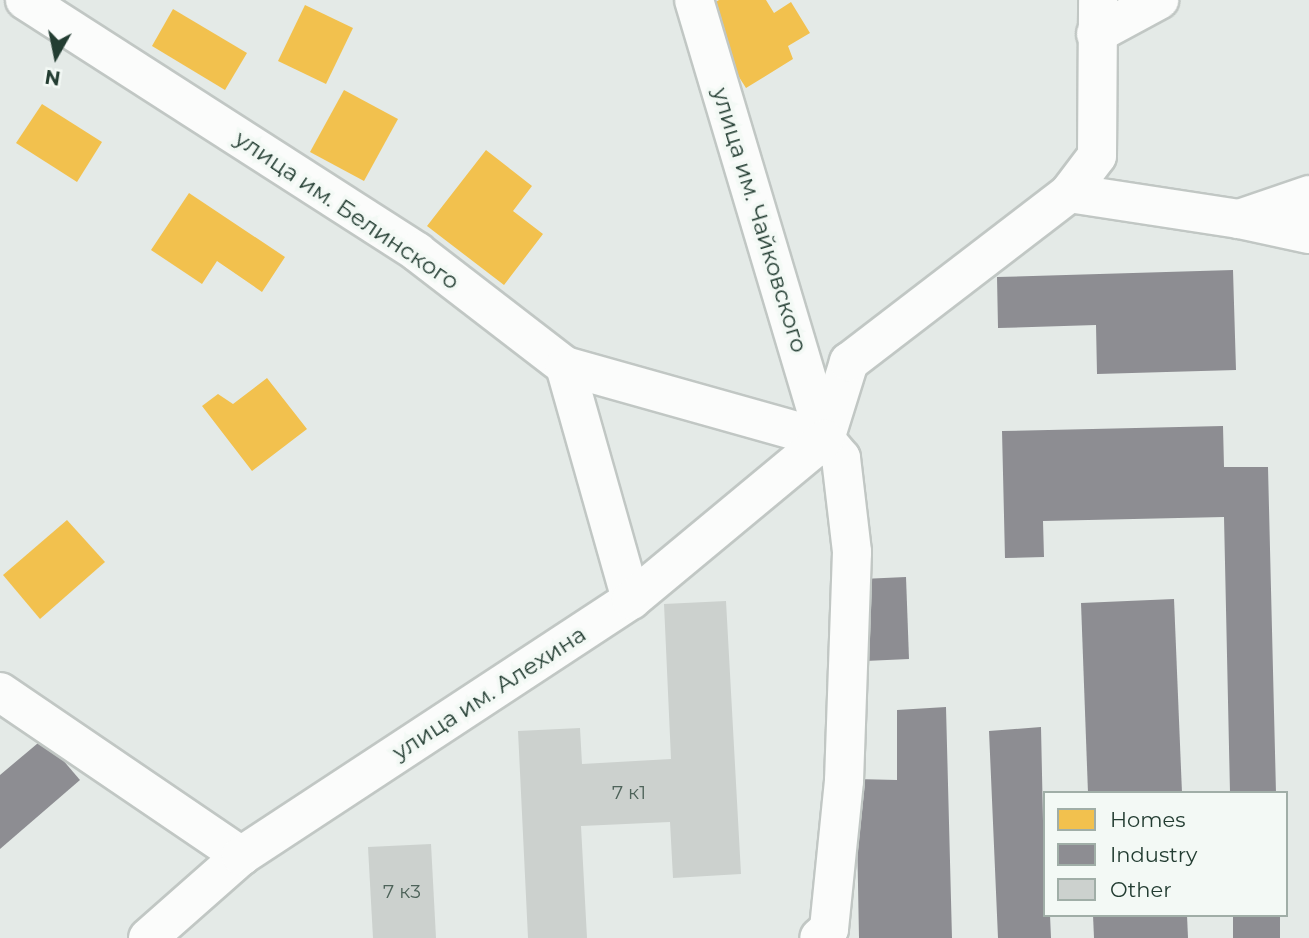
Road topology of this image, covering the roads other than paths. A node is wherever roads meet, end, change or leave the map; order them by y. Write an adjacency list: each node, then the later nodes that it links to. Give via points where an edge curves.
1 (25, 0): 9 (street, улица им. Белинского, via 417,252)
2 (694, 0): 10 (street, улица им. Чайковского)
3 (1159, 0): 4 (street)
4 (1097, 17): 5 (street, via 1097,156)
5 (1069, 192): 7 (street); 10 (street, via 849,362)
6 (1309, 195): 7 (street)
7 (1239, 219): 8 (street)
8 (1309, 234)
9 (565, 366): 10 (street); 11 (street)
10 (825, 439): 11 (street, улица им. Алехина); 15 (street, улица им. Чайковского, via 841,458 852,552 844,781 829,929)
11 (631, 600): 13 (street, улица им. Алехина)
12 (0, 692): 13 (street)
13 (241, 856): 14 (street, улица им. Алехина)
14 (148, 938)
15 (819, 938)

